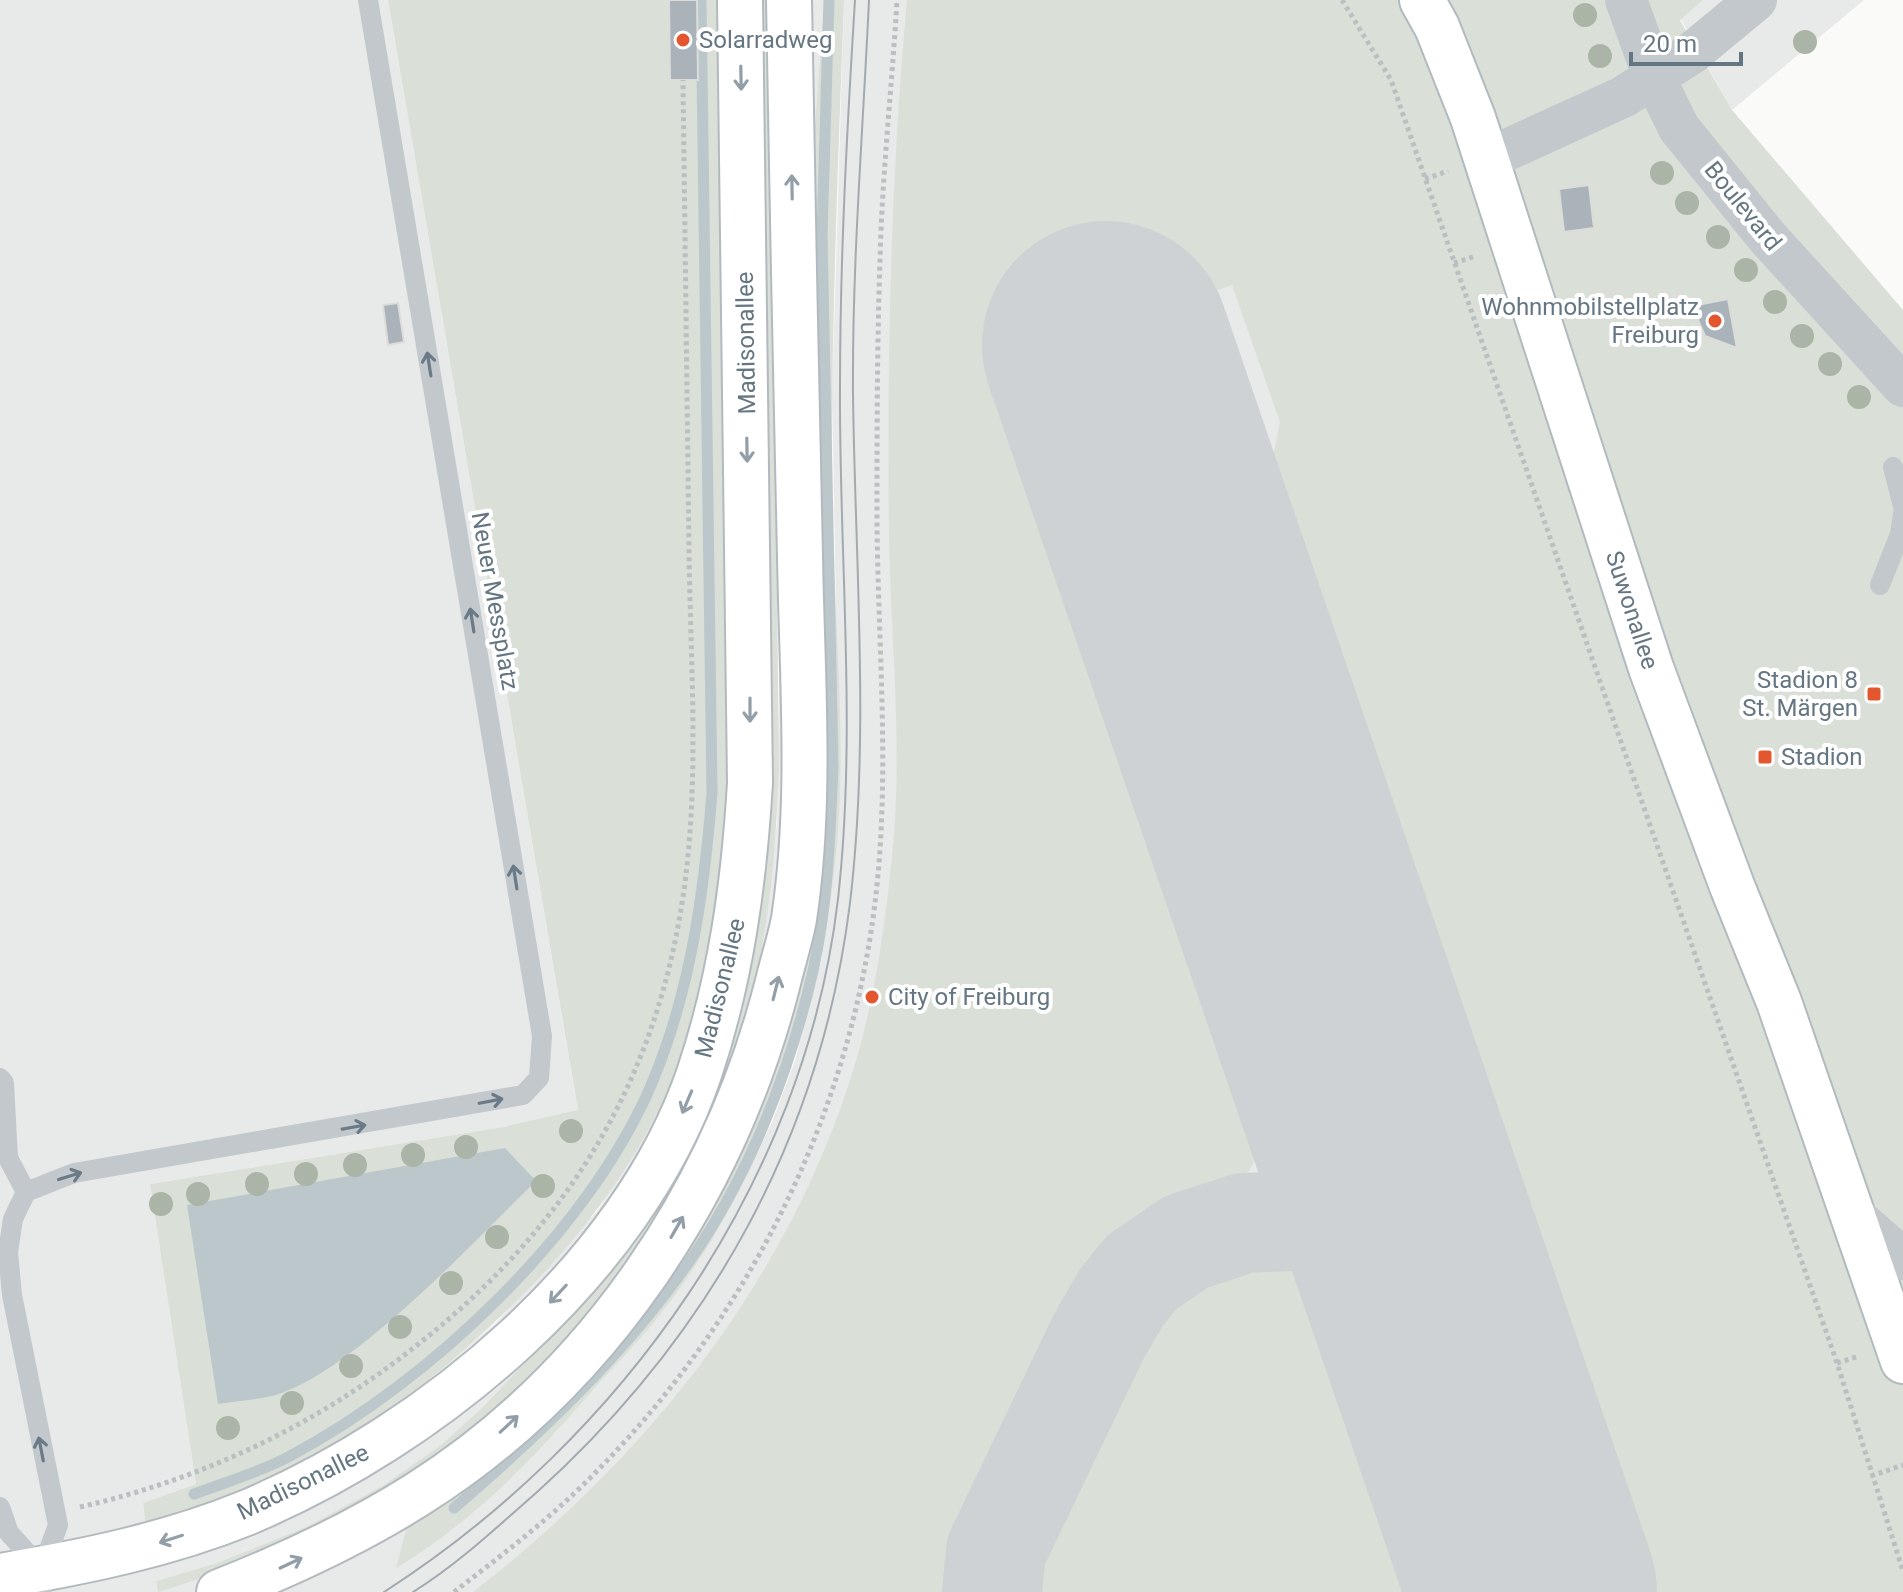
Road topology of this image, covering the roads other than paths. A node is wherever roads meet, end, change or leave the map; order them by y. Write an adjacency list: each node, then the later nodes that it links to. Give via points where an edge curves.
1 (368, 0): 15 (lane, Neuer Messplatz, one-way to 1, via 74,1173 523,1095 539,1078 542,1036)
2 (740, 0): 20 (main road, Madisonallee, one-way to 20, via 750,797 744,882 725,982 698,1075 675,1130 627,1212 553,1300 490,1359 381,1443 324,1477 245,1513)
3 (789, 0): 21 (main road, Madisonallee, one-way to 3, via 333,1543 420,1494 485,1446 571,1365 644,1279 675,1231 738,1108 763,1040 793,923 804,777)
4 (1422, 0): 8 (main road, Suwonallee, via 1452,62)
5 (1626, 0): 7 (street, Boulevard)
6 (1756, 0): 7 (street)
7 (1654, 77): 8 (street, via 1586,116); 9 (street, Boulevard, via 1679,128 1768,238)
8 (1487, 159): 16 (main road, Suwonallee, via 1651,668 1779,1002)
9 (1903, 386)
10 (1893, 467): 11 (lane)
11 (1903, 506)
12 (1903, 514): 13 (lane)
13 (1880, 585)
14 (0, 1078): 15 (lane, via 8,1158)
15 (26, 1192): 20 (lane, one-way to 15, via 58,1525 12,1295 8,1252 13,1219)
16 (1854, 1216): 17 (street, Suwonallee); 18 (main road, Suwonallee)
17 (1903, 1259)
18 (1901, 1349)
19 (0, 1507): 20 (lane)
20 (28, 1579)
21 (219, 1592)

